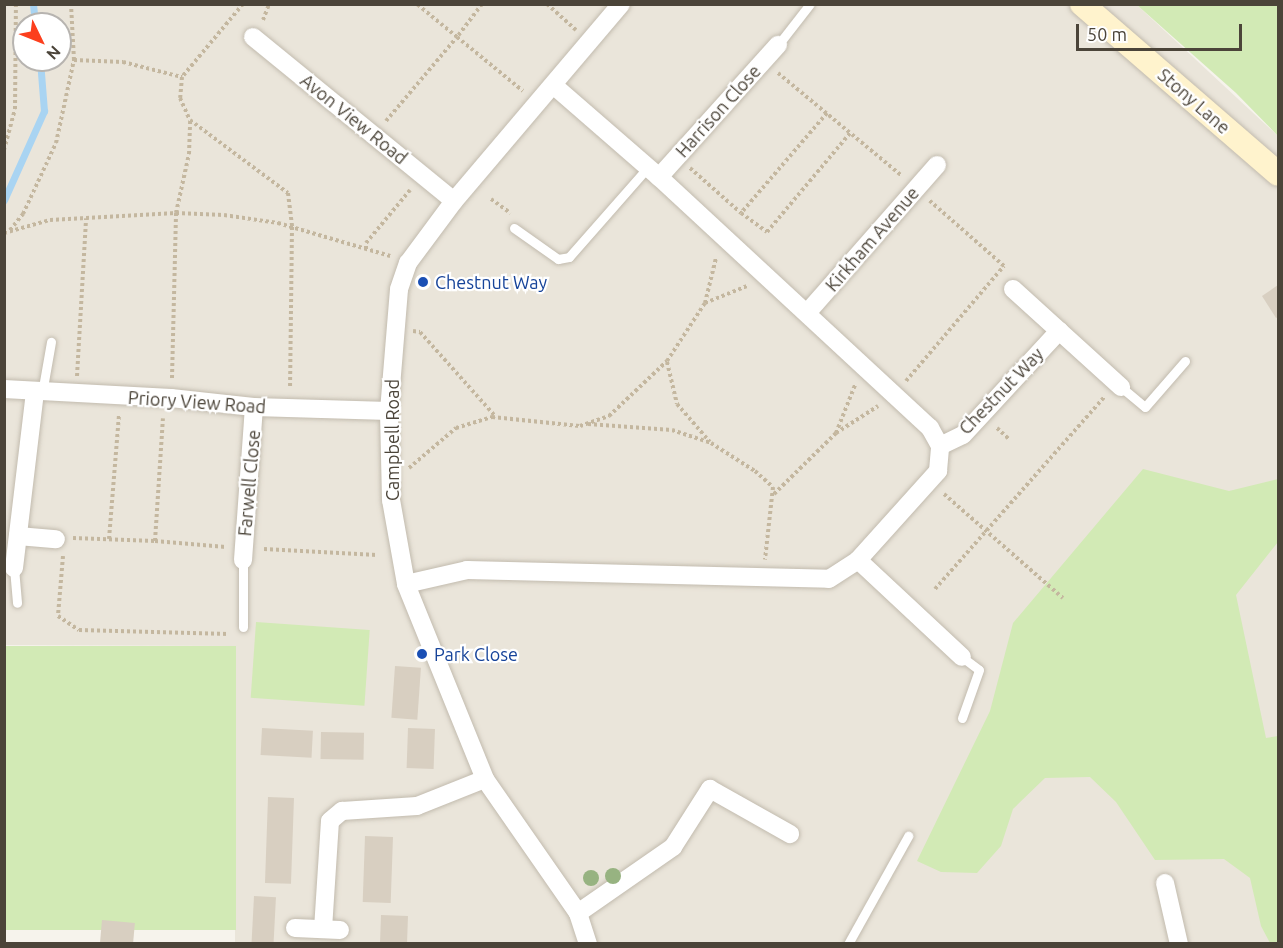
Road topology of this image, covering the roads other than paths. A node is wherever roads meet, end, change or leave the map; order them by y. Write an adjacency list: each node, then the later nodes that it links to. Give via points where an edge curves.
1 (1082, 4): 9 (main road, Stony Lane)
2 (809, 5): 5 (lane)
3 (616, 6): 6 (street, Campbell Road)
4 (253, 37): 10 (street, Avon View Road)
5 (778, 45): 8 (street, Harrison Close, via 677,157)
6 (553, 85): 8 (street, Chestnut Way); 10 (street, Campbell Road)
7 (937, 165): 13 (street, Kirkham Avenue)
8 (653, 172): 11 (lane, via 569,257 558,259); 13 (street, Chestnut Way)
9 (1278, 174)
10 (454, 201): 21 (street, Campbell Road, via 408,262 399,289)
11 (514, 228)
12 (1013, 289): 14 (street)
13 (807, 313): 22 (street, Chestnut Way, via 930,428)
14 (1059, 331): 17 (street); 22 (street, Chestnut Way, via 963,435)
15 (51, 342): 19 (lane)
16 (1185, 361): 17 (lane, via 1145,407)
17 (1119, 385)
18 (4, 390): 19 (street, Priory View Road)
19 (39, 393): 20 (street, Priory View Road, via 171,398); 23 (street)
20 (254, 407): 21 (street, Priory View Road); 25 (street, Farwell Close)
21 (389, 411): 28 (street, Campbell Road, via 391,484)
22 (940, 447): 26 (street, Chestnut Way, via 938,471 925,489)
23 (18, 536): 24 (street); 27 (street)
24 (61, 538)
25 (243, 554): 30 (lane)
26 (858, 560): 28 (street, Chestnut Way, via 829,579 467,570); 31 (street)
27 (14, 568): 29 (lane)
28 (406, 584): 33 (street, Campbell Road)
29 (17, 603)
30 (243, 627)
31 (962, 657): 32 (lane, via 979,670)
32 (962, 717)
33 (485, 779): 37 (street, Campbell Road); 38 (street, via 417,806 342,811 330,821 331,930)
34 (790, 834): 37 (street, via 710,789 673,847)
35 (908, 836): 40 (lane)
36 (1165, 883): 41 (street)
37 (578, 913): 39 (street, Campbell Road)
38 (295, 928)
39 (588, 944)
40 (849, 944)
41 (1179, 944)

